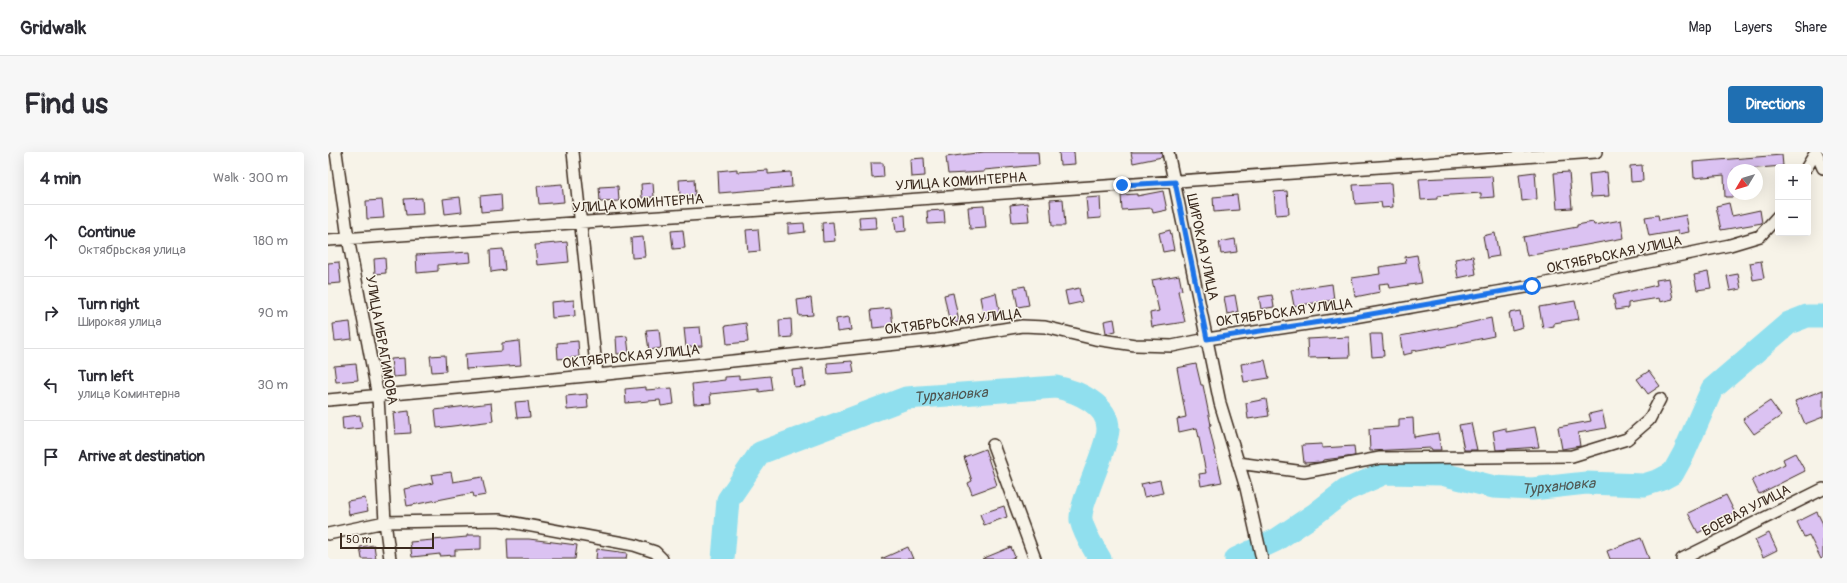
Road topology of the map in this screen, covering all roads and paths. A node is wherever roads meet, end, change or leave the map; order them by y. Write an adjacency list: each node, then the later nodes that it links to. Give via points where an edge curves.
1 (336, 152): 11 (street, УЛИЦА ИБРАГИМОВА)
2 (573, 152): 10 (street)
3 (1168, 152): 8 (street, ШИРОКАЯ УЛИЦА)
4 (1596, 152): 8 (street, УЛИЦА КОМИНТЕРНА)
5 (1816, 152): 6 (street); 7 (street)
6 (1809, 164)
7 (1823, 168)
8 (1175, 182): 10 (street, УЛИЦА КОМИНТЕРНА); 13 (street, ШИРОКАЯ УЛИЦА)
9 (1775, 219): 13 (street, ОКТЯБРЬСКАЯ УЛИЦА, via 1760,236 1730,245 1532,286)
10 (581, 222): 11 (street, УЛИЦА КОМИНТЕРНА); 14 (street)
11 (348, 238): 12 (street, УЛИЦА КОМИНТЕРНА); 15 (street, УЛИЦА ИБРАГИМОВА)
12 (328, 240)
13 (1207, 339): 14 (street, ОКТЯБРЬСКАЯ УЛИЦА, via 1172,346 1135,345 1045,327 1022,326 936,340); 19 (street, ШИРОКАЯ УЛИЦА, via 1220,403)
14 (598, 375): 15 (street, ОКТЯБРЬСКАЯ УЛИЦА)
15 (378, 397): 17 (street, ОКТЯБРЬСКАЯ УЛИЦА); 21 (street, УЛИЦА ИБРАГИМОВА)
16 (1660, 398): 19 (street, via 1649,420 1627,439 1572,456 1380,458 1304,472)
17 (328, 400)
18 (993, 445): 25 (street)
19 (1238, 463): 26 (street, ШИРОКАЯ УЛИЦА)
20 (1823, 489): 27 (street, БОЕВАЯ УЛИЦА)
21 (385, 522): 22 (street); 23 (street, via 498,520 634,545); 24 (street, УЛИЦА ИБРАГИМОВА)
22 (328, 534)
23 (658, 555)
24 (390, 559)
25 (1035, 559)
26 (1262, 559)
27 (1682, 559)

